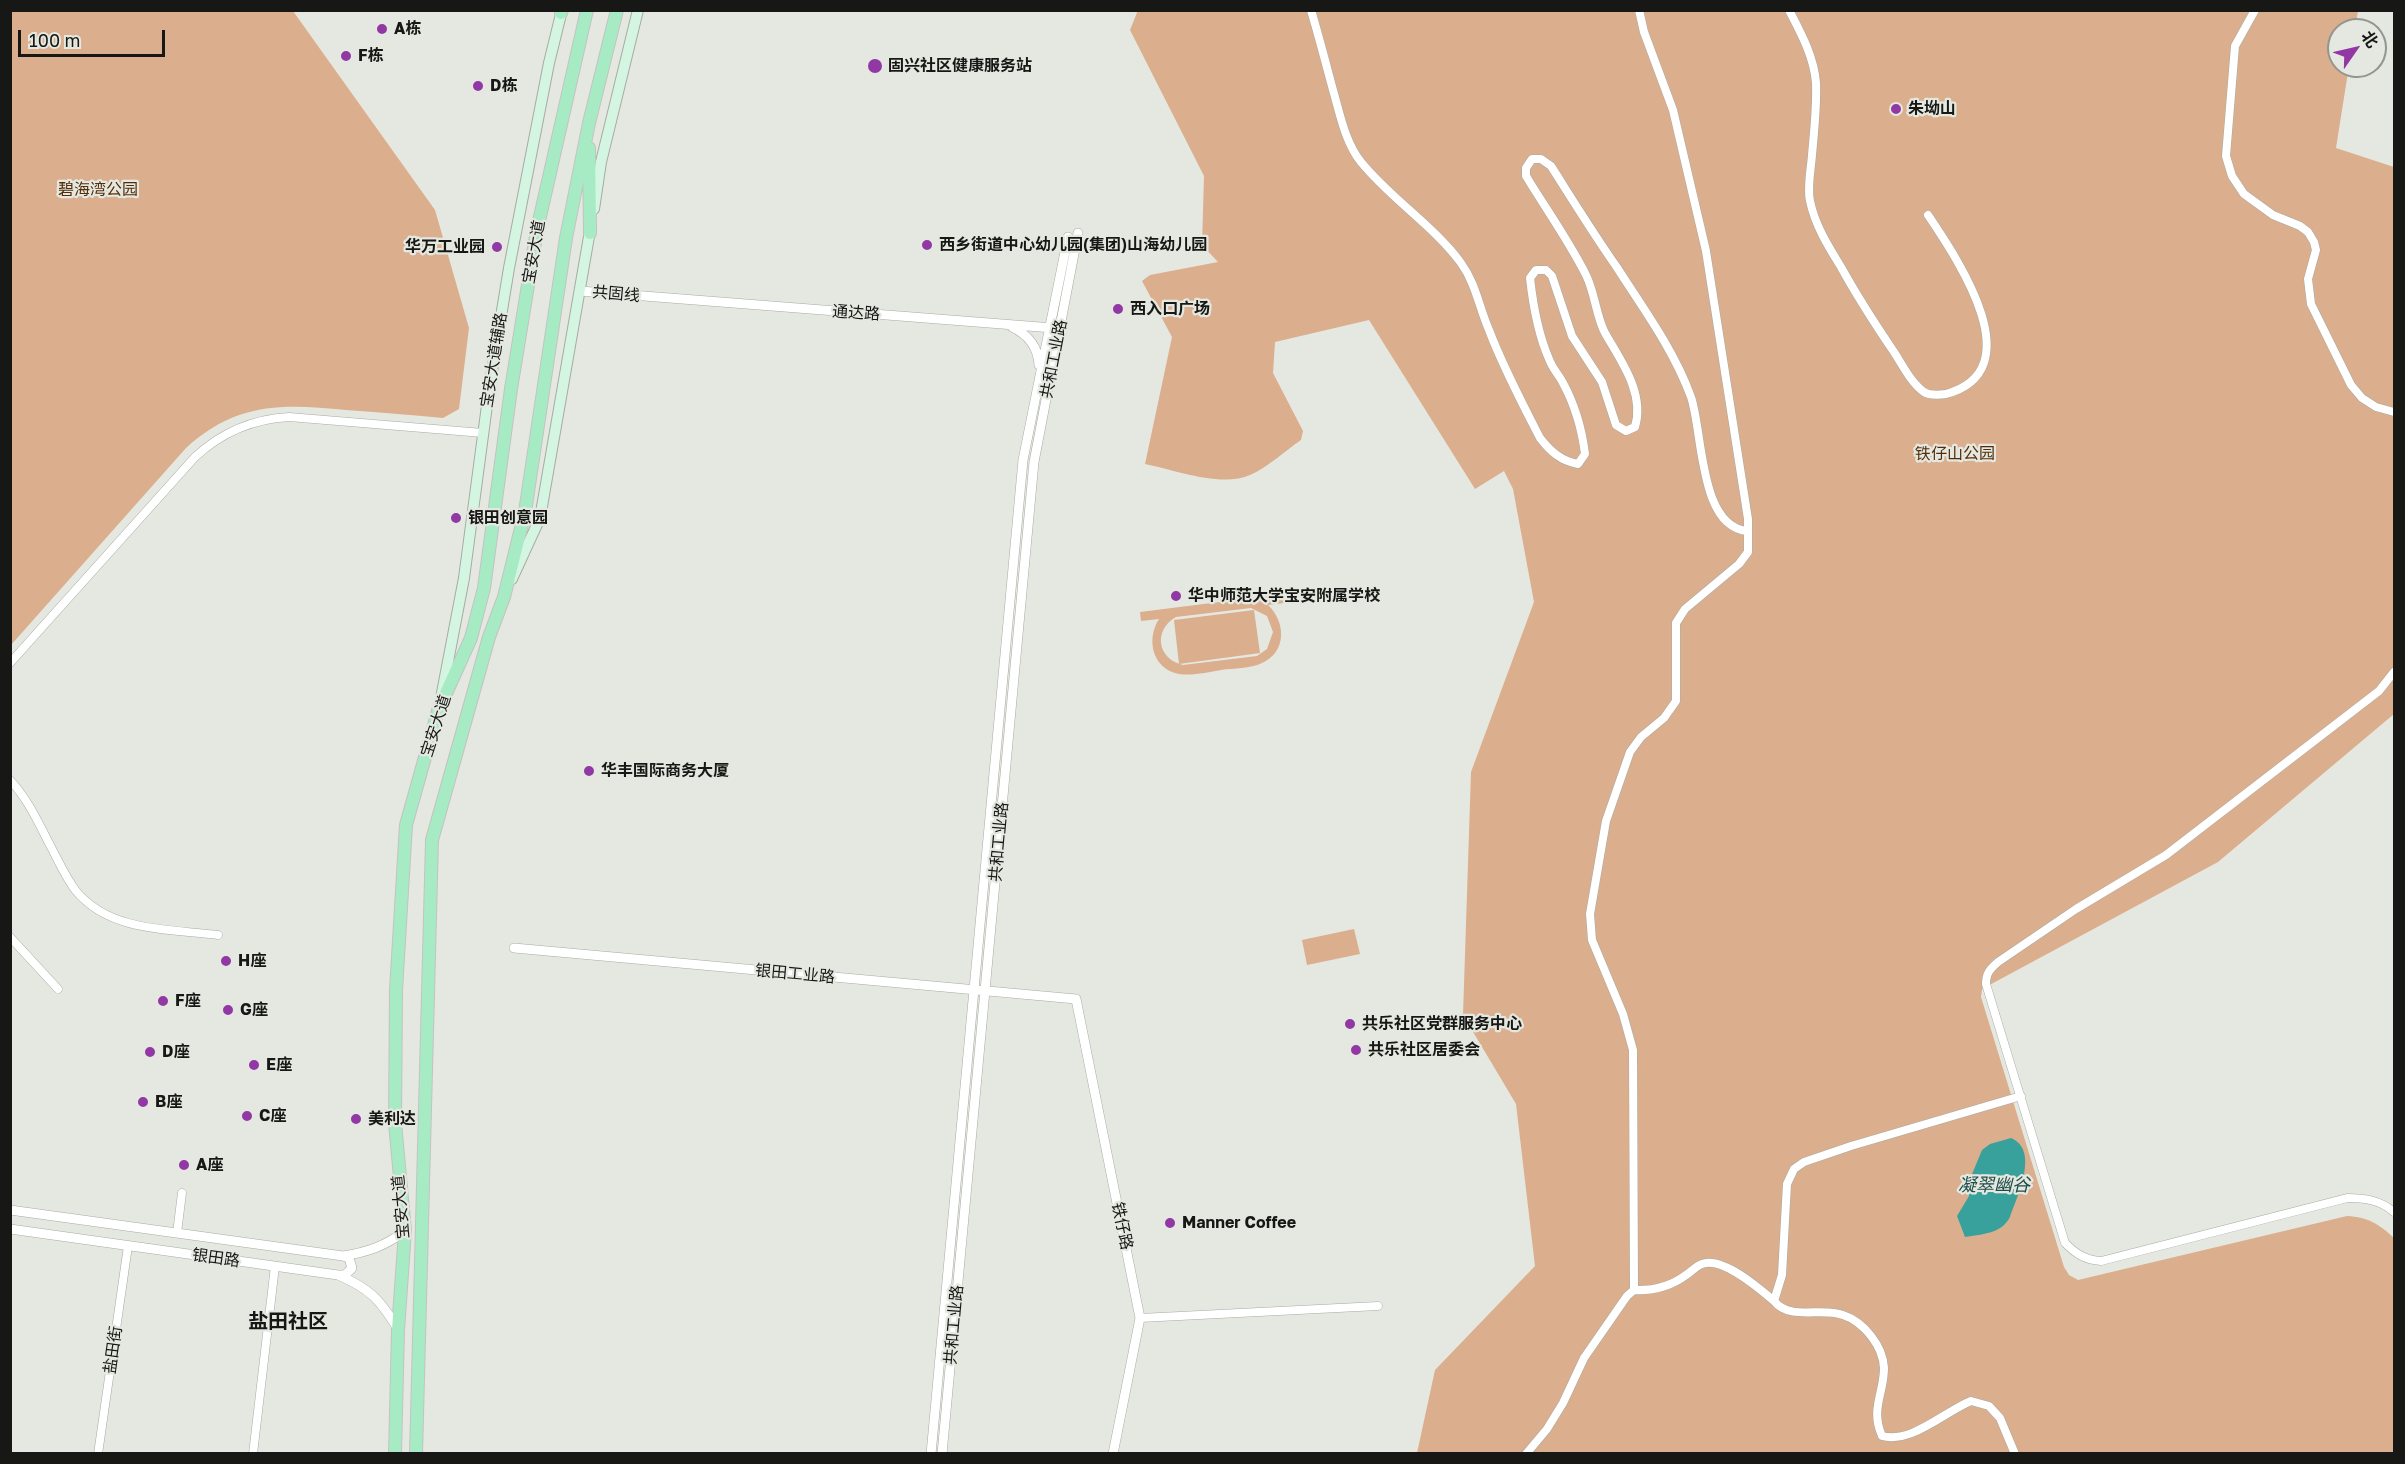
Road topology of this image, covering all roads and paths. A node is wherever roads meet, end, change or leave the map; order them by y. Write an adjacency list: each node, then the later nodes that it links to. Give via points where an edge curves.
1 (587, 10): 25 (main road, 宝安大道, via 537,230 484,588 471,638)
2 (617, 10): 9 (main road, 宝安大道)
3 (638, 10): 11 (main road, via 601,162)
4 (1311, 10): 21 (street, via 1346,135 1360,161 1461,263 1475,288 1499,353 1549,449 1566,462 1578,464 1585,454 1576,414 1549,361 1538,328 1530,278 1536,270 1546,270 1552,276 1572,336 1602,382 1616,425 1626,431 1635,427 1637,418 1627,369 1604,331 1586,276 1526,176 1532,159 1542,159 1551,166 1647,313 1680,370 1692,400 1709,490 1716,507 1726,522)
5 (1639, 10): 21 (street, via 1673,110 1706,251)
6 (1790, 10): 10 (street, via 1811,58 1816,82 1809,200 1822,234 1912,379 1924,392 1940,395 1957,391 1971,381 1985,358 1986,340 1983,318 1964,270)
7 (2255, 10): 19 (street, via 2235,46 2226,156 2232,176 2244,194 2273,215 2308,232 2316,250 2308,279 2311,304 2351,385 2376,407)
8 (562, 11): 20 (main road, 宝安大道辅路, via 509,268)
9 (589, 123): 11 (main road); 22 (main road, 宝安大道, via 566,237 525,513)
10 (1928, 215)
11 (590, 233): 14 (main road)
12 (1078, 233): 17 (street, 共和工业路)
13 (1068, 237): 17 (street, 共和工业路)
14 (580, 291): 15 (street, 共固线); 22 (main road, via 540,518)
15 (653, 298): 16 (street, 通达路)
16 (996, 324): 17 (street, 通达路); 18 (street, via 1016,329 1032,342 1039,361)
17 (1054, 328): 18 (street, 共和工业路); 32 (street, 共和工业路, via 1034,462)
18 (1038, 383): 31 (street, 共和工业路, via 1023,460)
19 (2394, 412)
20 (483, 433): 23 (street, via 289,417 232,430 195,457); 25 (main road, 宝安大道辅路, via 464,578)
21 (1748, 531): 45 (street, via 1748,552 1739,564 1685,609 1676,623 1676,701 1630,752 1606,821 1590,914 1592,940 1623,1014 1633,1050)
22 (504, 597): 53 (main road, 宝安大道, via 489,637 432,840)
23 (10, 663)
24 (2394, 672): 34 (street, via 2379,691 2166,855 2076,909 1992,967 1986,984)
25 (438, 711): 39 (main road, 宝安大道, via 406,825 396,990 395,1123)
26 (10, 780): 27 (street, via 27,803 69,881 91,906 131,924)
27 (218, 935)
28 (12, 941): 30 (street)
29 (514, 948): 31 (street, 银田工业路)
30 (58, 989)
31 (974, 990): 32 (street, 银田工业路); 54 (street, 共和工业路)
32 (985, 991): 33 (street, 银田工业路); 55 (street, 共和工业路)
33 (1076, 999): 48 (street, 铁仔路)
34 (2021, 1096): 37 (street, via 2065,1243 2088,1260 2101,1261 2347,1198 2378,1202); 46 (street, via 1851,1146 1794,1169 1787,1184 1782,1275)
35 (182, 1193): 40 (street)
36 (10, 1210): 40 (street, 银田路)
37 (2394, 1212)
38 (10, 1229): 41 (street, 银田路)
39 (405, 1231): 42 (street, 银田路, via 387,1244); 49 (main road, 宝安大道)
40 (177, 1233): 42 (street, 银田路)
41 (128, 1246): 43 (street, 银田路); 50 (street, 盐田街)
42 (343, 1256): 44 (street, via 349,1258 351,1268)
43 (275, 1266): 44 (street, 银田路); 51 (street)
44 (339, 1275): 49 (street, 银田路, via 362,1285 382,1303)
45 (1634, 1290): 46 (street, via 1650,1291 1673,1284 1701,1264 1713,1262 1740,1275); 57 (street, via 1584,1358 1563,1403)
46 (1774, 1300): 58 (street, via 1780,1308 1792,1312 1832,1311 1849,1317 1868,1332 1880,1350 1884,1368 1876,1411 1882,1436 1905,1437 1971,1401 1989,1406 2000,1418)
47 (1378, 1306): 48 (street)
48 (1140, 1318): 56 (street, 铁仔路)
49 (398, 1330): 52 (main road, 宝安大道)
50 (98, 1454)
51 (253, 1454)
52 (395, 1454)
53 (416, 1454)
54 (931, 1454)
55 (942, 1454)
56 (1113, 1454)
57 (1526, 1454)
58 (2015, 1454)

